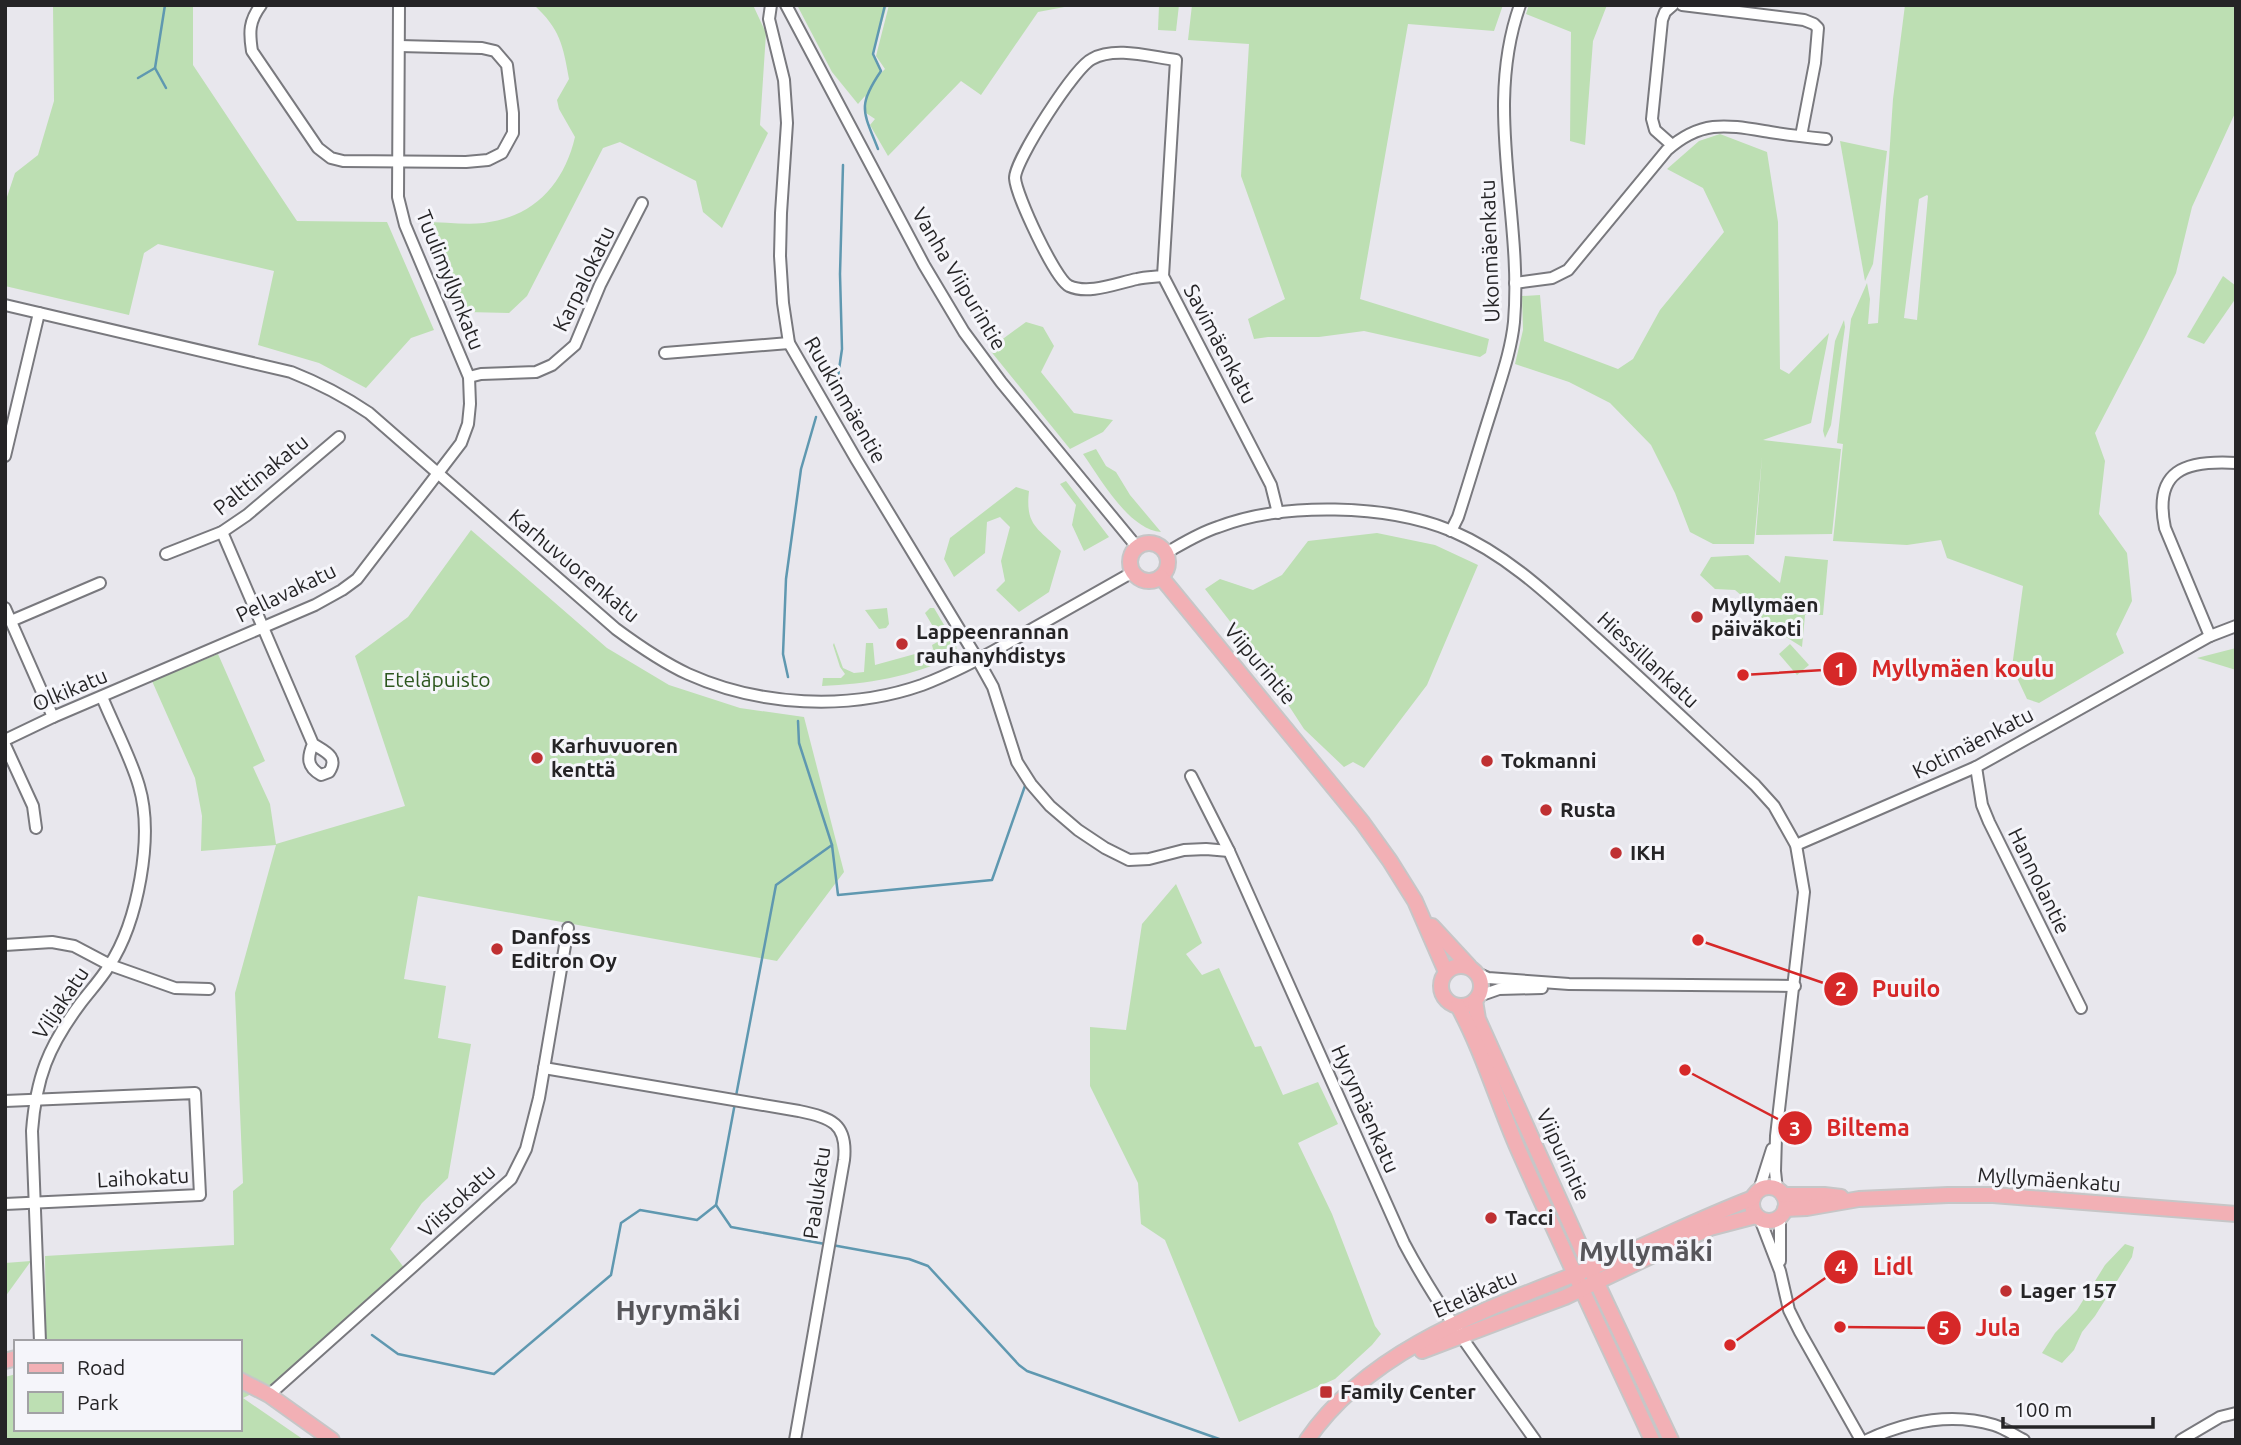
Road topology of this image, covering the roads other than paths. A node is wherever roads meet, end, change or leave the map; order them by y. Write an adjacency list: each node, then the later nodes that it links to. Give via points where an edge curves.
1 (261, 5): 12 (street, via 252,17 252,51 318,148 343,161)
2 (399, 5): 8 (street, Tuulimyllynkatu)
3 (771, 5): 18 (street, Ruukinmäentie, via 769,19 784,80 787,123 780,256)
4 (786, 5): 28 (street, Vanha Viipurintie, via 964,332)
5 (1520, 5): 15 (street, Ukonmäenkatu, via 1506,58 1503,98)
6 (1673, 5): 11 (street, via 1662,20 1652,119 1655,130)
7 (1682, 5): 9 (street, via 1804,20 1818,28)
8 (399, 46): 12 (street, Tuulimyllynkatu); 12 (street, via 495,51 507,65 513,134 502,153 488,160)
9 (1801, 136): 10 (street); 11 (street, via 1718,125 1694,131)
10 (1826, 139)
11 (1672, 145): 15 (street, via 1569,270 1552,278)
12 (398, 161): 20 (street, Tuulimyllynkatu, via 398,197 405,225)
13 (642, 203): 20 (street, Karpalokatu, via 575,345 536,372)
14 (1163, 276): 14 (street, Savimäenkatu, via 1175,60 1115,53 1092,58 1080,68 1022,156 1015,177 1020,195 1055,271 1068,286 1095,288); 25 (street, Savimäenkatu, via 1271,485)
15 (1515, 283): 26 (street, Ukonmäenkatu, via 1508,357)
16 (5, 305): 17 (street, Karhuvuorenkatu)
17 (39, 313): 22 (street); 24 (street, Karhuvuorenkatu, via 291,372 369,413)
18 (789, 342): 19 (street); 39 (street, Ruukinmäentie)
19 (665, 353)
20 (469, 377): 24 (street, Tuulimyllynkatu, via 468,424 461,443)
21 (339, 437): 27 (street, Palttinakatu)
22 (5, 457)
23 (2236, 463): 38 (street, via 2211,462 2178,471 2169,480 2161,509)
24 (436, 474): 37 (street, Pellavakatu, via 356,579 329,598); 39 (street, Karhuvuorenkatu, via 616,629 675,668 709,682 781,699 858,699 922,684)
25 (1278, 513): 26 (street, Hiessillankatu, via 1368,511 1406,516); 29 (street, Hiessillankatu, via 1218,526)
26 (1451, 531): 49 (street, Hiessillankatu, via 1518,568 1628,667 1755,785 1774,806)
27 (222, 532): 30 (street, Palttinakatu); 37 (street)
28 (1137, 548): 29 (main road, via 1156,545); 31 (main road, via 1131,559)
29 (1166, 553): 32 (main road, via 1168,566)
30 (166, 554)
31 (1133, 572): 32 (main road, via 1143,580); 39 (street, Karhuvuorenkatu)
32 (1161, 577): 51 (main road, Viipurintie, via 1362,822)
33 (100, 583): 35 (street)
34 (5, 608): 35 (street)
35 (10, 621): 42 (street)
36 (2236, 626): 38 (street, Kotimäenkatu)
37 (262, 627): 40 (street, Pellavakatu); 44 (street)
38 (2210, 636): 46 (street, Kotimäenkatu)
39 (978, 660): 50 (street, Ruukinmäentie, via 993,687 1017,762 1050,806 1078,830 1129,860 1184,850)
40 (150, 676): 41 (street, Olkikatu)
41 (102, 697): 42 (street, Olkikatu); 54 (street, Viljakatu, via 139,786 144,832 133,913)
42 (53, 717): 43 (street, Olkikatu)
43 (5, 740)
44 (313, 744)
45 (5, 745): 48 (street, via 33,806)
46 (1976, 766): 49 (street, Kotimäenkatu); 62 (street, Hannolantie, via 1982,804)
47 (1191, 776): 50 (street, Hyrymäenkatu)
48 (36, 828)
49 (1796, 845): 58 (street, Hiessillankatu, via 1804,892)
50 (1229, 851): 77 (street, Hyrymäenkatu, via 1404,1243)
51 (1422, 915): 55 (main road, Viipurintie); 56 (main road, Viipurintie)
52 (568, 928): 63 (street, Viistokatu)
53 (5, 945): 54 (street, via 51,942 74,946)
54 (110, 965): 59 (street, via 176,988); 64 (street, Viljakatu, via 64,1028)
55 (1474, 970): 56 (main road, via 1460,965); 57 (street, via 1488,978); 60 (main road, via 1482,989)
56 (1446, 972): 61 (main road, via 1443,996)
57 (1569, 984): 58 (street); 60 (street, via 1499,989)
58 (1795, 986): 66 (street, Hiessillankatu)
59 (209, 989)
60 (1477, 998): 61 (main road); 75 (main road, Viipurintie, via 1478,1020)
61 (1458, 1006): 74 (main road, Viipurintie)
62 (2081, 1009)
63 (544, 1068): 80 (street, Viistokatu, via 526,1149 511,1179); 83 (street, Paalukatu, via 799,1111 825,1117 844,1135 844,1160)
64 (35, 1099): 65 (street); 69 (street, Viljakatu); 69 (street, Laihokatu, via 195,1093 200,1195)
65 (5, 1101)
66 (1776, 1136): 67 (street, Hiessillankatu); 68 (street, Hiessillankatu, via 1775,1171)
67 (1756, 1194): 68 (main road, via 1768,1187); 72 (main road, via 1753,1210); 75 (main road)
68 (1781, 1202): 71 (main road, Myllymäenkatu, via 1807,1208 1859,1199 1993,1195); 72 (main road, via 1774,1220); 73 (street, Hiessillankatu)
69 (36, 1203): 70 (street); 78 (street, Viljakatu)
70 (5, 1204)
71 (2236, 1214)
72 (1758, 1217): 73 (street, Hiessillankatu); 75 (main road, via 1710,1228)
73 (1780, 1271): 88 (street, Hiessillankatu, via 1789,1310)
74 (1573, 1274): 75 (main road, Eteläkatu); 76 (main road, Viipurintie); 77 (main road, Eteläkatu)
75 (1593, 1275): 76 (main road, Eteläkatu); 87 (main road, Viipurintie)
76 (1581, 1289): 77 (main road, Eteläkatu); 86 (main road, Viipurintie)
77 (1457, 1330): 84 (main road, Eteläkatu, via 1408,1349 1381,1367 1321,1420); 85 (street, Hyrymäenkatu)
78 (40, 1340)
79 (242, 1381): 80 (main road)
80 (269, 1395): 82 (main road)
81 (2236, 1413): 91 (street)
82 (332, 1440)
83 (795, 1440)
84 (1307, 1440)
85 (1535, 1440)
86 (1652, 1440)
87 (1671, 1440)
88 (1861, 1440)
89 (1867, 1440): 90 (street, via 1931,1419 1959,1418 1996,1426)
90 (2024, 1440)
91 (2181, 1440)

